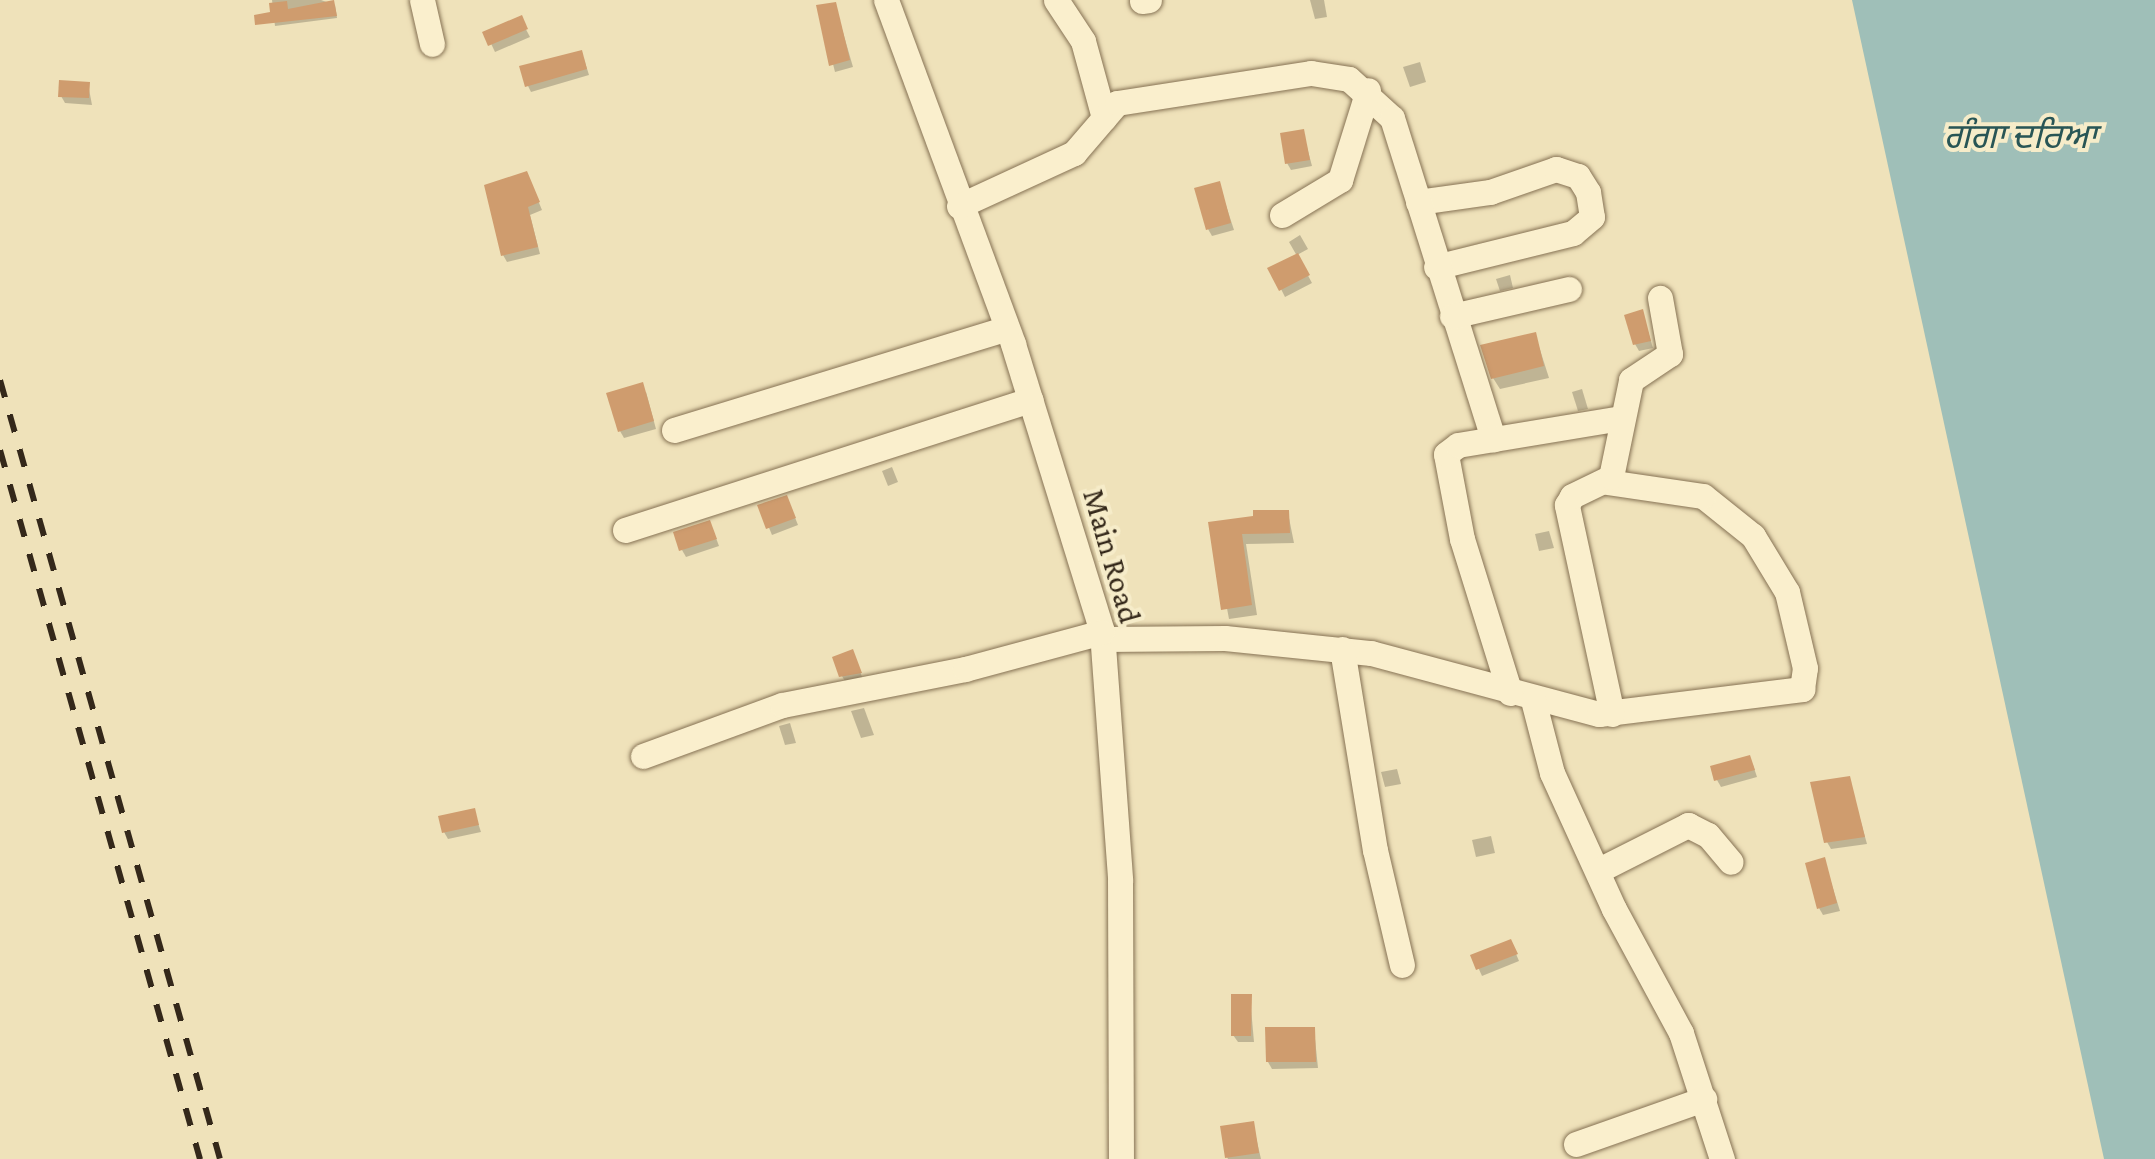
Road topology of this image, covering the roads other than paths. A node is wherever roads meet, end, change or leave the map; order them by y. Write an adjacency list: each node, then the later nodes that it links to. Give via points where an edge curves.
1 (422, 0): 6 (street)
2 (886, 0): 10 (street, Main Road)
3 (1056, 0): 8 (street, via 1083,41)
4 (1149, 0): 5 (street)
5 (1142, 1)
6 (432, 44)
7 (1368, 90): 8 (street, via 1311,74 1126,100); 9 (street, via 1392,118); 11 (street, via 1340,180)
8 (1104, 118): 10 (street, via 1074,153)
9 (1418, 202): 12 (street); 12 (street, via 1490,192 1556,168 1578,176 1588,192 1592,217 1573,233)
10 (960, 206): 16 (street, Main Road)
11 (1282, 215)
12 (1436, 267): 15 (street)
13 (1569, 289): 15 (street)
14 (1660, 298): 18 (street, via 1672,350 1630,380)
15 (1452, 316): 20 (street)
16 (1007, 328): 17 (street, Main Road); 19 (street)
17 (1031, 400): 22 (street); 23 (street, Main Road)
18 (1621, 418): 20 (street); 21 (street)
19 (674, 430)
20 (1493, 440): 25 (street, via 1452,447 1446,458 1462,539)
21 (1607, 482): 26 (street, via 1577,493 1566,505); 26 (street, via 1703,496 1753,536 1787,592 1806,678 1789,695)
22 (625, 530)
23 (1103, 636): 24 (street, via 1225,638); 27 (street, via 782,705); 33 (street, Main Road, via 1120,880)
24 (1342, 650): 25 (street, via 1403,658); 30 (street, via 1374,850)
25 (1521, 696): 26 (street); 29 (street)
26 (1612, 714)
27 (644, 756)
28 (1731, 862): 29 (street, via 1708,835 1688,825)
29 (1599, 870): 31 (street, via 1671,1009)
30 (1402, 965)
31 (1704, 1099): 32 (street); 34 (street)
32 (1576, 1144)
33 (1121, 1159)
34 (1722, 1159)

